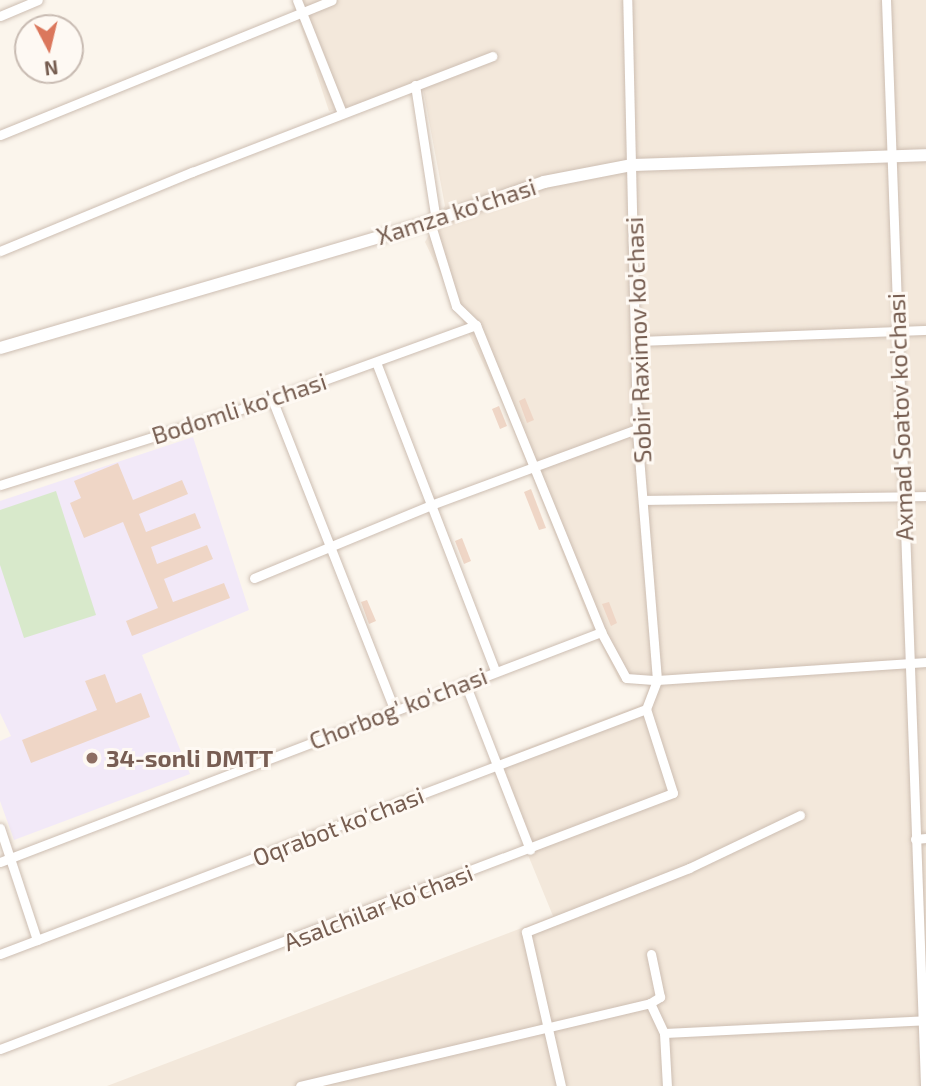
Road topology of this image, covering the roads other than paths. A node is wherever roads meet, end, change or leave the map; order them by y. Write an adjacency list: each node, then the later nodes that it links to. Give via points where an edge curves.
1 (38, 0): 8 (street)
2 (298, 0): 7 (street)
3 (332, 0): 7 (street)
4 (627, 0): 5 (street); 15 (street, Sobir Raximov ko'chasi)
5 (633, 0)
6 (886, 0): 14 (street, Axmad Soatov ko'chasi)
7 (302, 12): 11 (street); 12 (street)
8 (0, 16)
9 (492, 56): 10 (street)
10 (415, 85): 11 (street); 16 (street)
11 (342, 113): 17 (street)
12 (0, 135)
13 (926, 155): 14 (main road, Xamza ko'chasi)
14 (890, 156): 15 (main road, Xamza ko'chasi); 20 (street, Axmad Soatov ko'chasi)
15 (632, 165): 16 (main road, Xamza ko'chasi, via 544,182); 21 (street, Sobir Raximov ko'chasi)
16 (433, 221): 18 (street, via 456,306); 22 (main road, Xamza ko'chasi)
17 (0, 251)
18 (476, 325): 23 (street, Bodomli ko'chasi); 26 (street)
19 (926, 330): 20 (street)
20 (896, 331): 21 (street); 29 (street, Axmad Soatov ko'chasi)
21 (637, 341): 25 (street, Sobir Raximov ko'chasi)
22 (0, 348)
23 (376, 362): 24 (street, Bodomli ko'chasi); 31 (street)
24 (272, 399): 27 (street, Bodomli ko'chasi); 32 (street)
25 (637, 429): 26 (street); 30 (street, Sobir Raximov ko'chasi)
26 (535, 466): 31 (street); 34 (street)
27 (0, 485)
28 (926, 496): 29 (street)
29 (903, 497): 30 (street); 36 (street, Axmad Soatov ko'chasi)
30 (645, 500): 38 (street, Sobir Raximov ko'chasi)
31 (431, 505): 32 (street); 37 (street)
32 (332, 547): 33 (street); 40 (street)
33 (254, 578)
34 (601, 632): 37 (street, Chorbog' ko'chasi); 38 (street, via 626,678)
35 (926, 662): 36 (street)
36 (910, 663): 38 (street); 46 (street, Axmad Soatov ko'chasi)
37 (495, 671): 39 (street, Chorbog' ko'chasi)
38 (657, 680): 41 (street)
39 (465, 683): 40 (street, Chorbog' ko'chasi); 42 (street)
40 (394, 709): 48 (street, Chorbog' ko'chasi)
41 (646, 709): 42 (street, Oqrabot ko'chasi); 47 (street, Asalchilar ko'chasi, via 673,793)
42 (497, 765): 47 (street); 50 (street, Oqrabot ko'chasi)
43 (800, 815): 55 (street, via 689,868 526,932)
44 (0, 828): 48 (street)
45 (926, 838): 46 (street)
46 (915, 839): 54 (street, Axmad Soatov ko'chasi)
47 (530, 850): 57 (street, Asalchilar ko'chasi)
48 (11, 858): 49 (street, Chorbog' ko'chasi); 50 (street)
49 (0, 862)
50 (37, 940): 51 (street, Oqrabot ko'chasi)
51 (0, 954)
52 (651, 954): 53 (street, via 660,997)
53 (650, 1003): 55 (street); 56 (street)
54 (925, 1020): 56 (street); 61 (street, Axmad Soatov ko'chasi)
55 (548, 1027): 58 (street); 59 (street)
56 (664, 1033): 60 (street)
57 (0, 1049)
58 (300, 1086)
59 (561, 1086)
60 (667, 1086)
61 (925, 1086)

